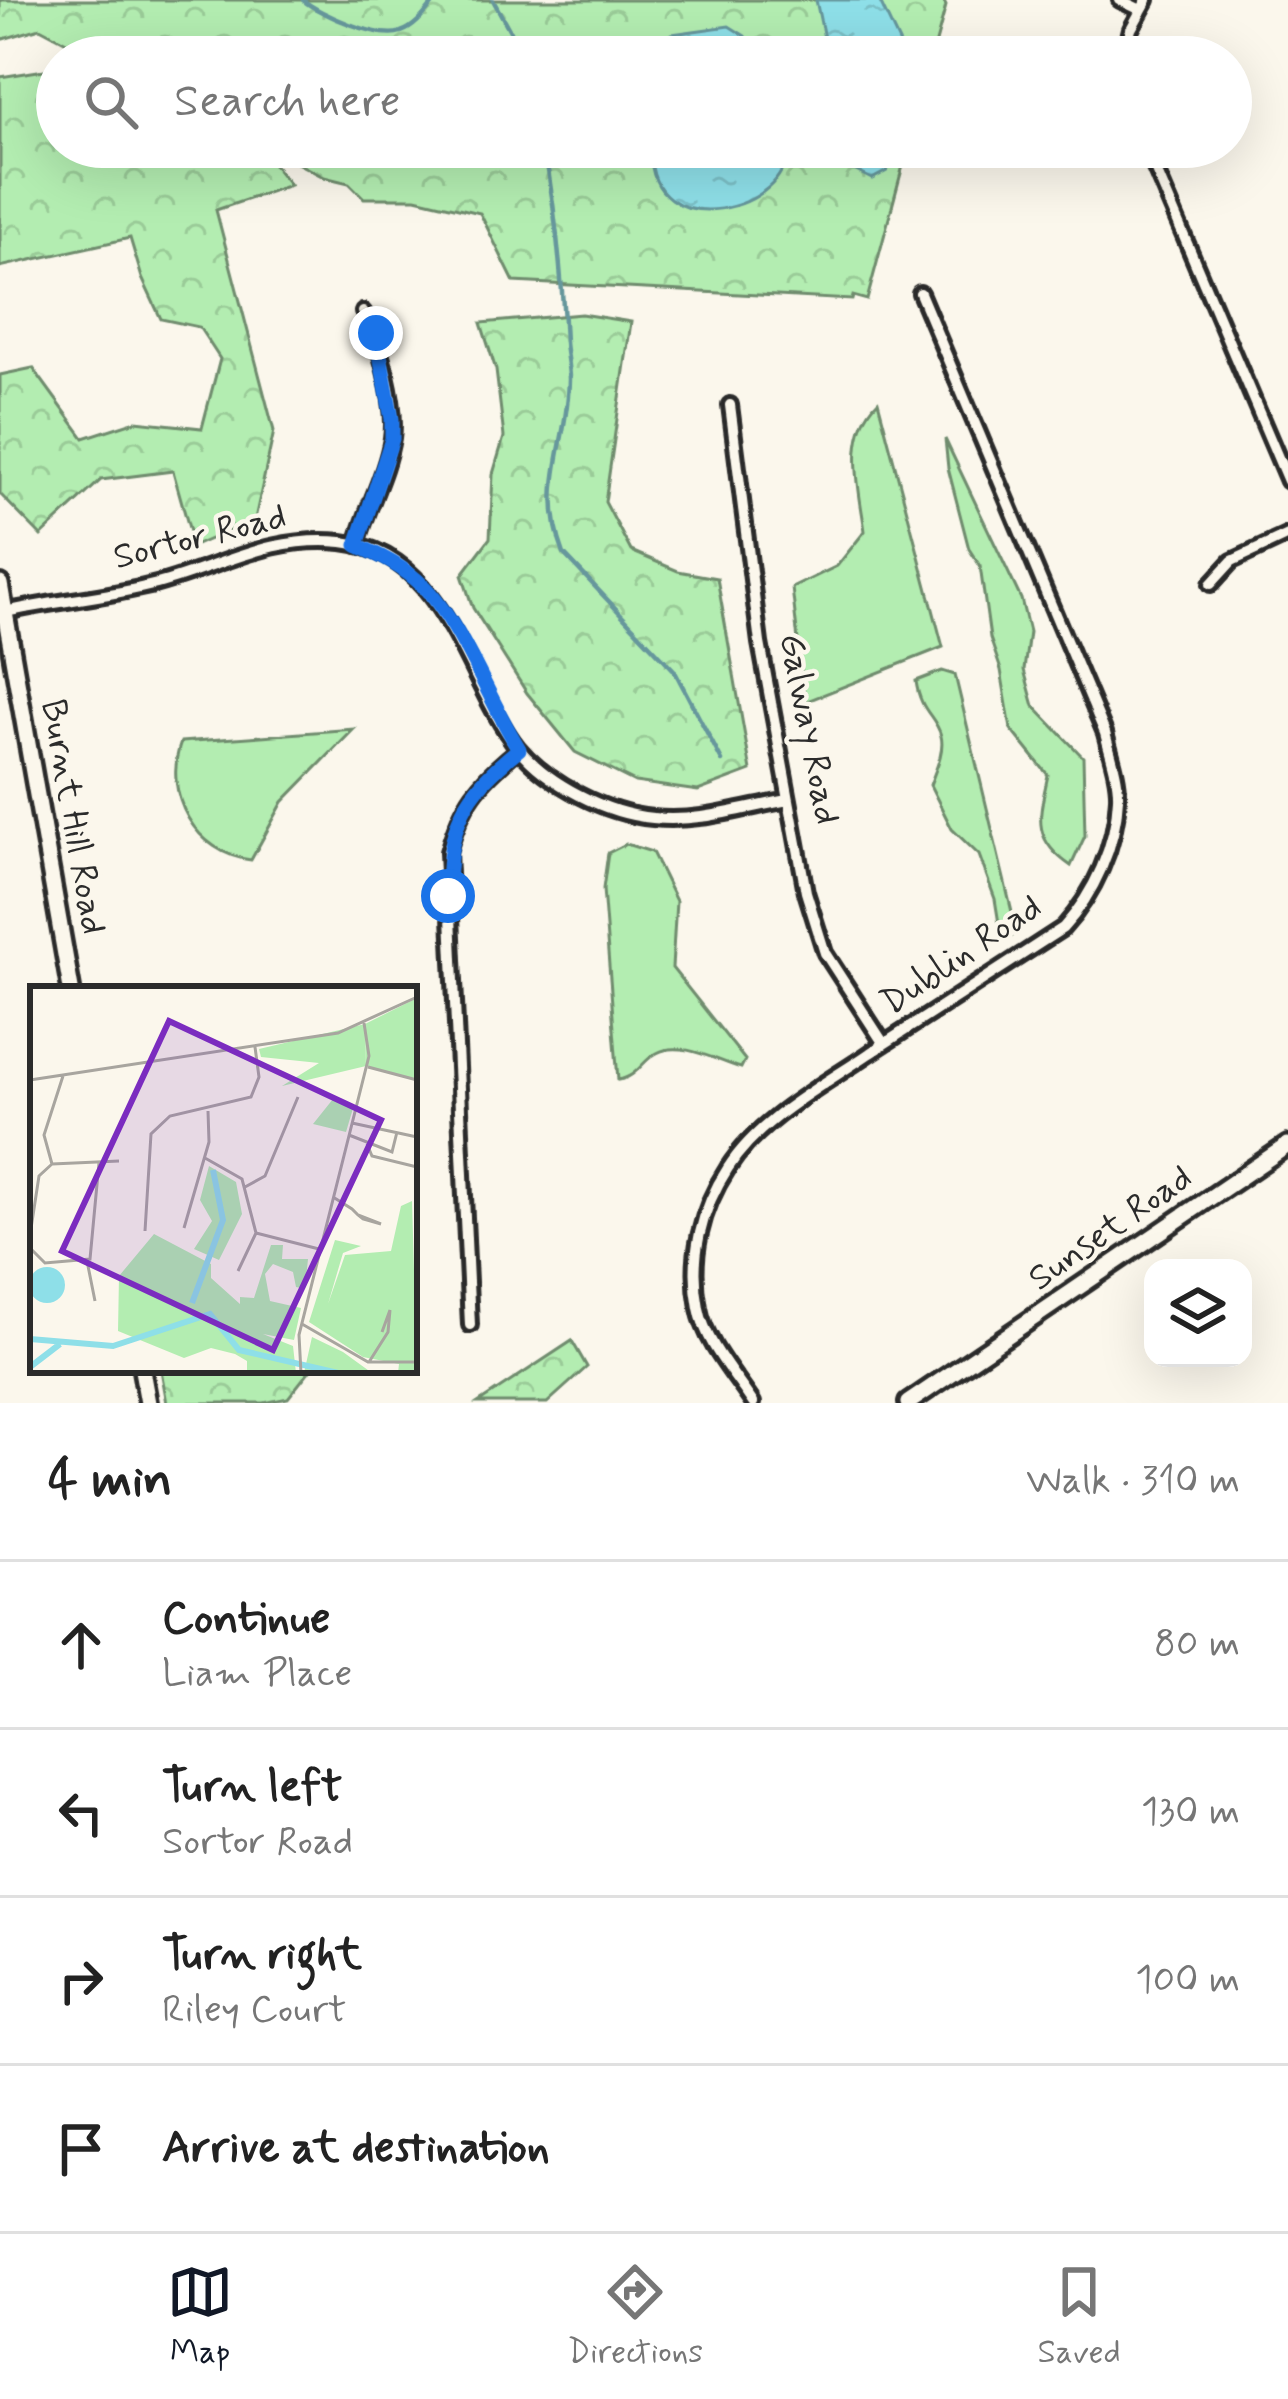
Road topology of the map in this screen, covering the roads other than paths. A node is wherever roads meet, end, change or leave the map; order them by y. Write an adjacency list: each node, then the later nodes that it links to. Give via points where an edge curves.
1 (1120, 0): 2 (street)
2 (1144, 5): 3 (street)
3 (1129, 36)
4 (1155, 168): 8 (street)
5 (920, 293): 17 (street, Dublin Road, via 1105,733 1119,795 1101,871 1063,928)
6 (363, 312): 10 (street, via 376,333 392,439)
7 (730, 405): 15 (street, Galway Road)
8 (1288, 481)
9 (1288, 536): 12 (street, via 1232,561)
10 (357, 545): 13 (street, Sortor Road, via 250,549 157,584); 14 (street, Sortor Road, via 424,586)
11 (0, 584): 13 (street, Burnt Hill Road)
12 (1211, 584)
13 (5, 612): 16 (street, Burnt Hill Road)
14 (519, 749): 15 (street, Sortor Road, via 598,804 652,818); 19 (street, via 460,810 448,853)
15 (788, 800): 17 (street, Galway Road, via 826,952)
16 (70, 986)
17 (884, 1044): 22 (street, Dublin Road, via 767,1125 730,1165 703,1214 698,1307)
18 (1288, 1145): 23 (street, Sunset Road)
19 (470, 1325)
20 (143, 1373): 21 (street)
21 (148, 1403)
22 (752, 1403)
23 (908, 1403)

